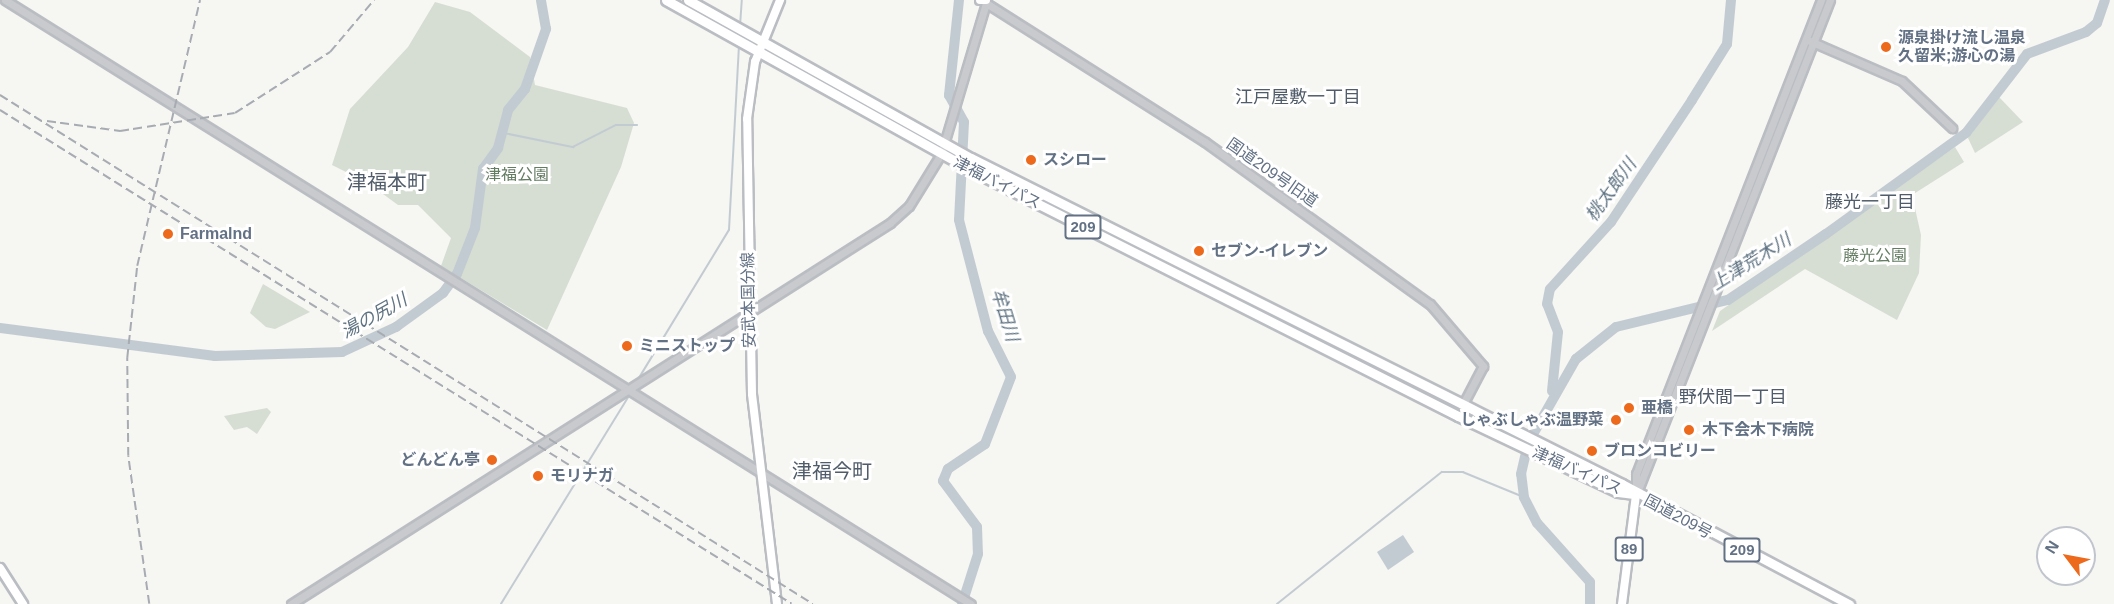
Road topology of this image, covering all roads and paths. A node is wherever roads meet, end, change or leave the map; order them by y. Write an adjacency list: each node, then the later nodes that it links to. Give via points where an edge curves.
1 (5, 0): 16 (street)
2 (666, 0): 11 (highway, 津福バイパス / 209)
3 (688, 0): 9 (highway, 津福バイパス / 209)
4 (780, 0): 9 (main road, 安武本国分線)
5 (1821, 0): 8 (street)
6 (1830, 0): 10 (street)
7 (984, 1): 13 (street); 17 (street, 国道209号旧道, via 1205,142 1430,304 1483,366)
8 (1805, 39): 10 (street); 19 (street, via 1636,474)
9 (765, 40): 11 (main road, 安武本国分線); 13 (highway, 津福バイパス / 209)
10 (1814, 43): 12 (street, via 1902,81); 19 (street)
11 (760, 50): 14 (highway, 津福バイパス / 209); 15 (main road, 安武本国分線, via 747,94)
12 (1952, 128)
13 (944, 143): 14 (street); 17 (highway, 津福バイパス / 209)
14 (941, 154): 15 (street, via 909,206 890,224); 19 (highway, 津福バイパス / 209, via 1508,440 1618,492)
15 (749, 315): 16 (street); 18 (main road, 安武本国分線)
16 (629, 390): 18 (street); 22 (street)
17 (1462, 406): 19 (highway, 津福バイパス / 209)
18 (757, 470): 23 (main road, 安武本国分線); 24 (street)
19 (1636, 495): 25 (main road, 89); 26 (highway, 国道209号 / 209)
20 (0, 568): 21 (main road)
21 (23, 604)
22 (291, 604)
23 (777, 604)
24 (971, 604)
25 (1622, 604)
26 (1849, 604)

